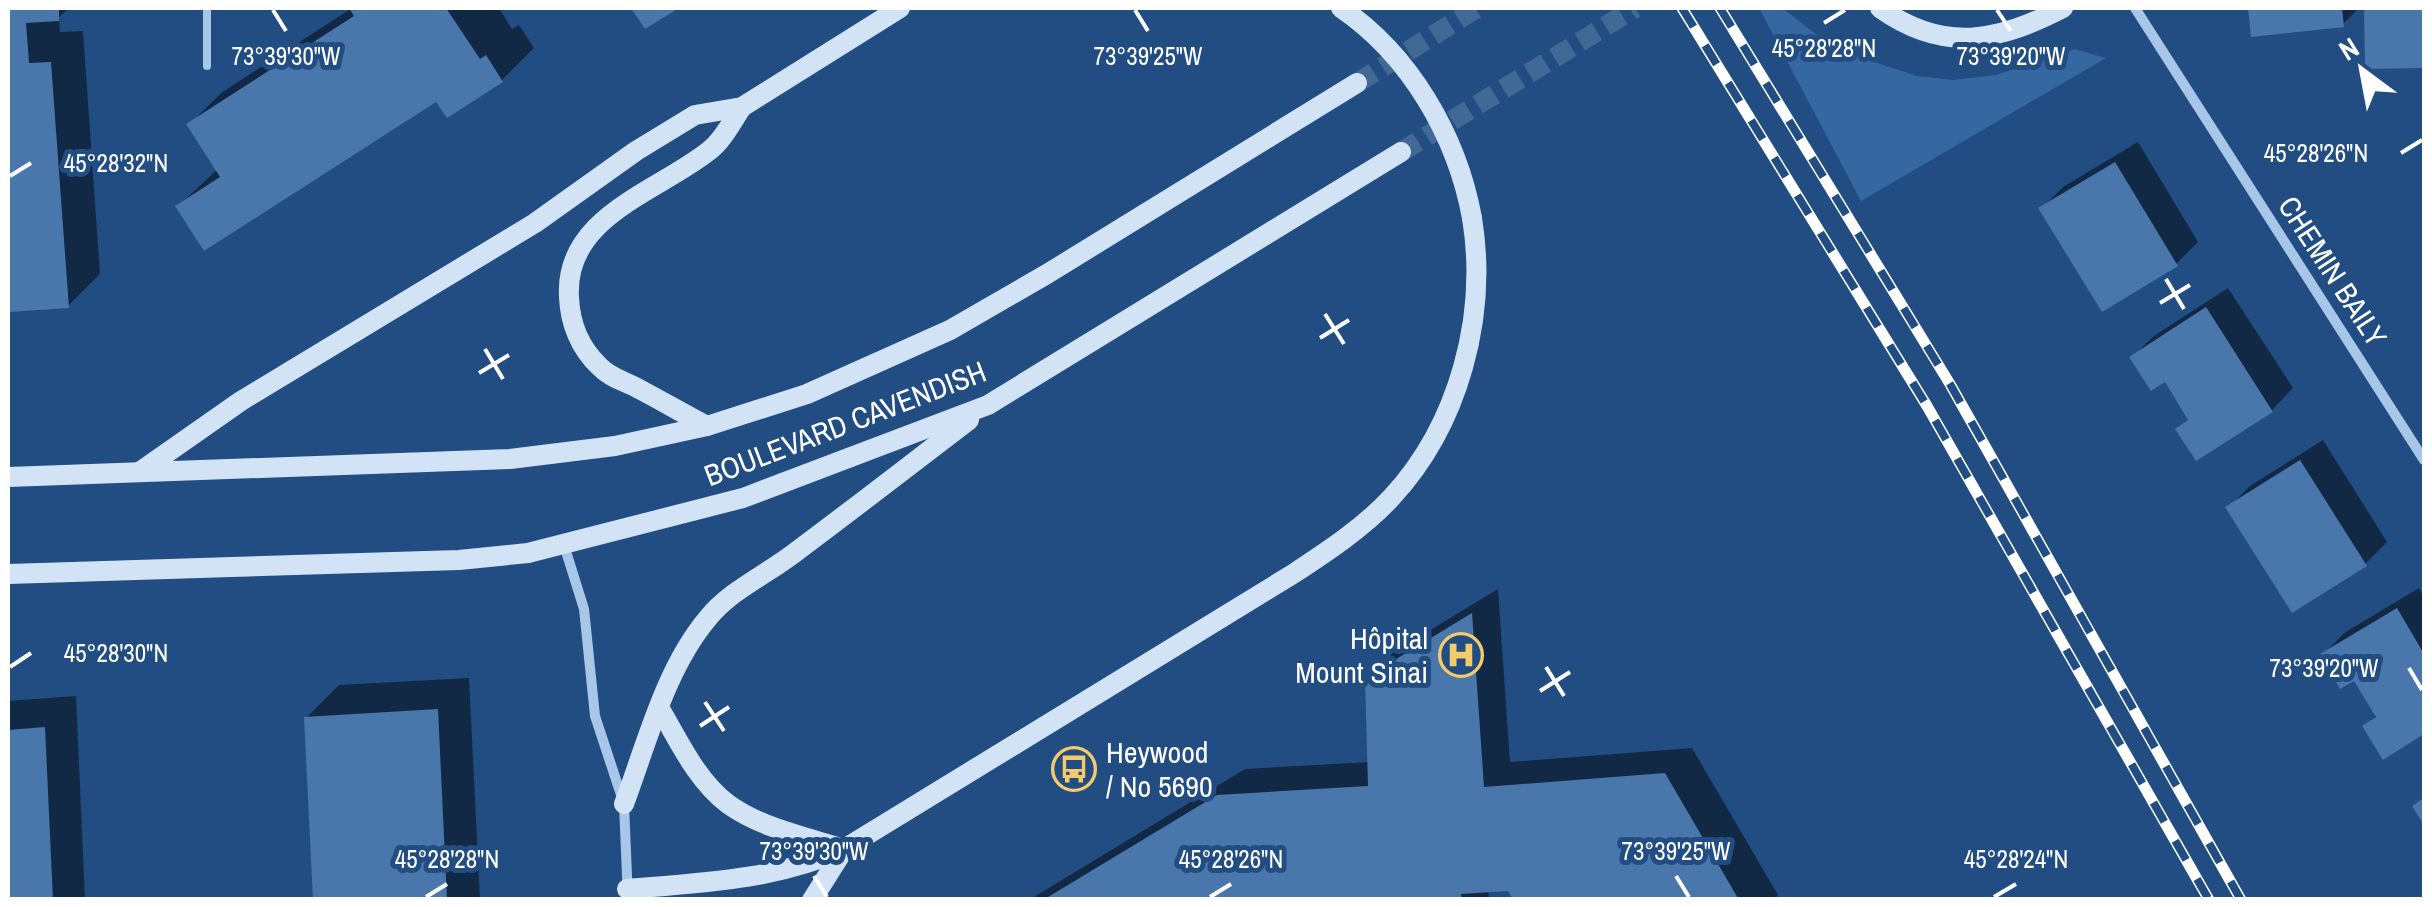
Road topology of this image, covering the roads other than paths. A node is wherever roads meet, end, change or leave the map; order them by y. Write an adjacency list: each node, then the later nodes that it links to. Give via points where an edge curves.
1 (207, 8): 7 (lane)
2 (900, 8): 9 (main road)
3 (1340, 8): 20 (main road, bridge, via 1388,49 1434,112 1457,160 1472,218 1474,298 1459,380 1425,454 1391,498 1294,574)
4 (1880, 8): 5 (main road, via 1921,32 1959,38 1996,35)
5 (2064, 8)
6 (2134, 8): 13 (street, CHEMIN BAILY)
7 (208, 66)
8 (1356, 83): 12 (main road, BOULEVARD CAVENDISH, via 950,330 807,394)
9 (742, 107): 12 (main road, via 714,148 587,234 569,272 576,333 598,366); 14 (main road, via 694,115)
10 (1402, 152): 11 (main road, BOULEVARD CAVENDISH)
11 (988, 406): 16 (main road, BOULEVARD CAVENDISH, via 770,490); 18 (main road, via 723,602 695,636)
12 (706, 426): 14 (main road, BOULEVARD CAVENDISH, via 510,459)
13 (2424, 460)
14 (140, 472): 15 (main road, BOULEVARD CAVENDISH)
15 (8, 477)
16 (564, 544): 17 (main road, BOULEVARD CAVENDISH, via 458,560); 19 (street, via 584,609 594,716)
17 (8, 574)
18 (660, 709): 19 (main road); 20 (main road, via 700,774 728,804)
19 (624, 804): 21 (street)
20 (844, 849): 21 (main road, via 760,876); 22 (main road)
21 (628, 894)
22 (812, 900)

